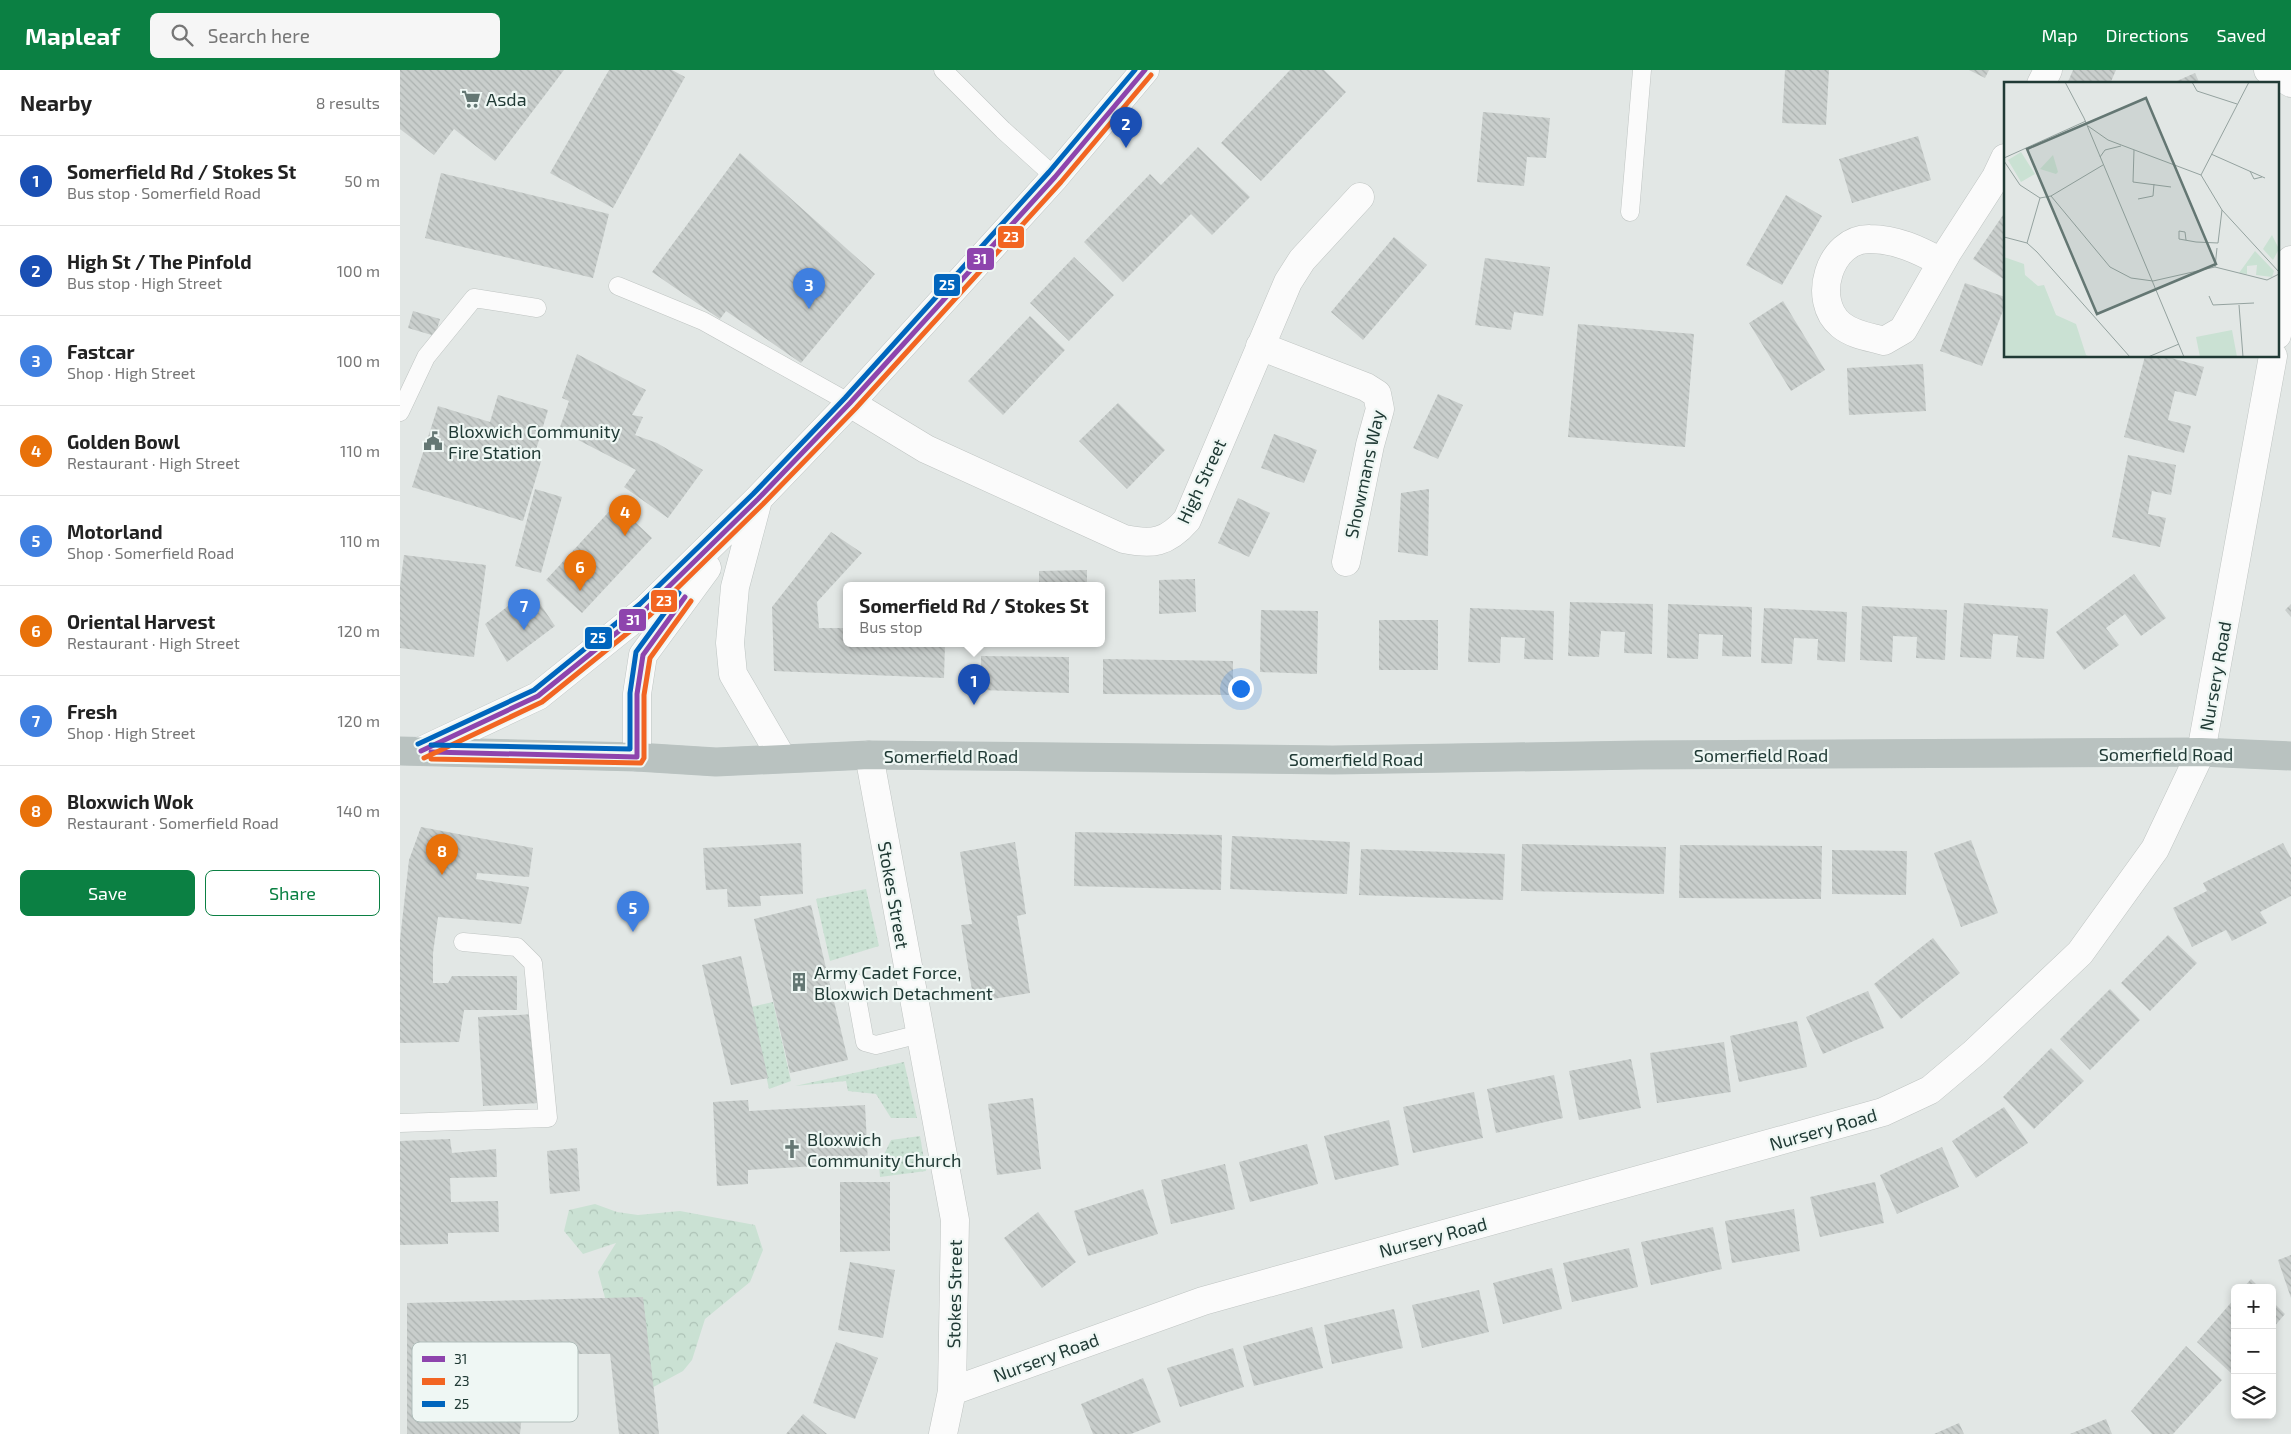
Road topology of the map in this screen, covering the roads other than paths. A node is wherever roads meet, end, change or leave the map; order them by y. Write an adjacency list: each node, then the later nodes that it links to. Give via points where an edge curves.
1 (944, 70): 9 (lane)
2 (1145, 70): 9 (street)
3 (1642, 70): 11 (lane)
4 (2048, 70): 6 (street)
5 (2268, 70): 7 (street)
6 (2043, 82)
7 (2291, 83)
8 (2004, 160): 13 (street)
9 (1054, 177): 19 (street)
10 (1360, 197): 17 (street, High Street, via 1302,260 1288,282)
11 (1630, 212)
12 (2291, 260): 16 (street)
13 (1941, 262)
14 (618, 286): 19 (lane, via 703,321)
15 (537, 308): 20 (lane, via 474,298 426,357)
16 (2278, 330)
17 (1260, 346): 19 (street, High Street, via 1187,520 1176,533 1145,543 1124,538 926,449); 22 (street, Showmans Way, via 1366,386 1380,400)
18 (2273, 358): 24 (street, Nursery Road)
19 (850, 403): 21 (street)
20 (400, 412)
21 (758, 499): 23 (street, via 645,610 538,696); 27 (street, via 643,655 637,694); 28 (street, via 735,587 730,643 733,674)
22 (1346, 562)
23 (410, 751): 27 (highway, Somerfield Road)
24 (2201, 752): 25 (highway, Somerfield Road, via 1333,760); 26 (highway, Somerfield Road); 33 (street, Nursery Road, via 2155,849 2080,953 1930,1090 1883,1112 1203,1301)
25 (869, 756): 28 (highway, Somerfield Road); 31 (street, Stokes Street)
26 (2291, 756)
27 (637, 757): 28 (highway, Somerfield Road, via 716,762)
28 (782, 758)
29 (463, 942): 32 (lane, via 517,947 533,963 548,1118)
30 (854, 982): 31 (lane, via 865,1042 876,1045)
31 (920, 1034): 33 (street, Stokes Street, via 955,1220)
32 (400, 1123)
33 (952, 1390): 34 (street)
34 (943, 1434)

